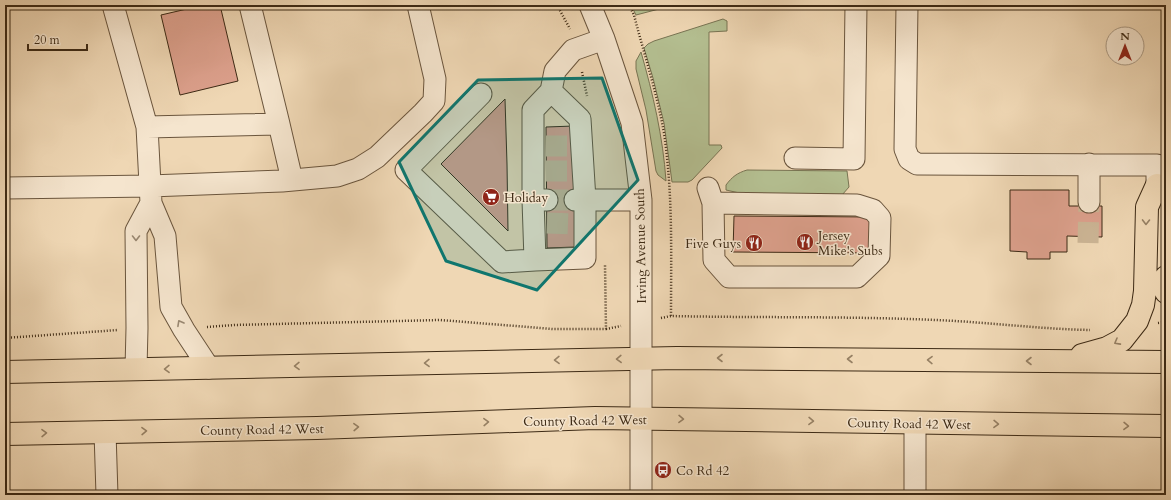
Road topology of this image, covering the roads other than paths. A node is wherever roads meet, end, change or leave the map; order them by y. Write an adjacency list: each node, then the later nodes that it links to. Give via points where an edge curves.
1 (113, 5): 11 (street)
2 (250, 5): 10 (street)
3 (418, 5): 14 (street, via 435,79 434,100 377,157 358,169 337,176)
4 (590, 5): 7 (street, Irving Avenue South)
5 (856, 5): 12 (street, via 854,159)
6 (907, 5): 13 (street, via 905,148 909,159 917,164)
7 (604, 39): 8 (street, via 573,50 555,71); 20 (street, Irving Avenue South, via 632,123)
8 (551, 91): 19 (street, via 580,119); 23 (street, via 533,110 540,145 540,223)
9 (481, 94): 23 (street, via 406,170 502,262)
10 (279, 124): 11 (street); 14 (street)
11 (147, 127): 17 (street)
12 (795, 158)
13 (1089, 164): 15 (street, via 1157,165); 21 (street)
14 (292, 180): 17 (street)
15 (1157, 185): 22 (highway); 27 (highway, one-way to 27, via 1146,207 1145,291 1143,305 1134,325 1122,340 1107,348)
16 (5, 188): 17 (street)
17 (150, 194): 29 (street, one-way to 17, via 171,307 165,236); 30 (street, one-way to 30, via 136,231)
18 (711, 196): 18 (street, via 714,260 729,277 857,277 880,256 880,218 873,210 857,205)
19 (580, 200): 20 (street); 23 (street, via 580,224 585,258)
20 (641, 200): 26 (street, Irving Avenue South)
21 (1089, 202)
22 (1166, 205)
23 (535, 260)
24 (1166, 277): 25 (highway)
25 (1166, 292)
26 (642, 359): 27 (highway, one-way to 26); 29 (highway, one-way to 29); 32 (street, Irving Avenue South)
27 (1061, 361): 28 (highway)
28 (1166, 362)
29 (209, 368): 30 (highway, one-way to 30)
30 (136, 369): 31 (highway)
31 (5, 372)
32 (642, 419): 33 (highway, County Road 42 West, one-way to 33); 35 (highway, County Road 42 West, one-way to 32, via 317,428 595,418); 38 (street, Irving Avenue South)
33 (915, 423): 34 (highway, County Road 42 West, one-way to 34); 39 (street)
34 (1166, 426)
35 (105, 432): 36 (highway, County Road 42 West, one-way to 35); 37 (street)
36 (5, 434)
37 (107, 495)
38 (641, 495)
39 (916, 495)

